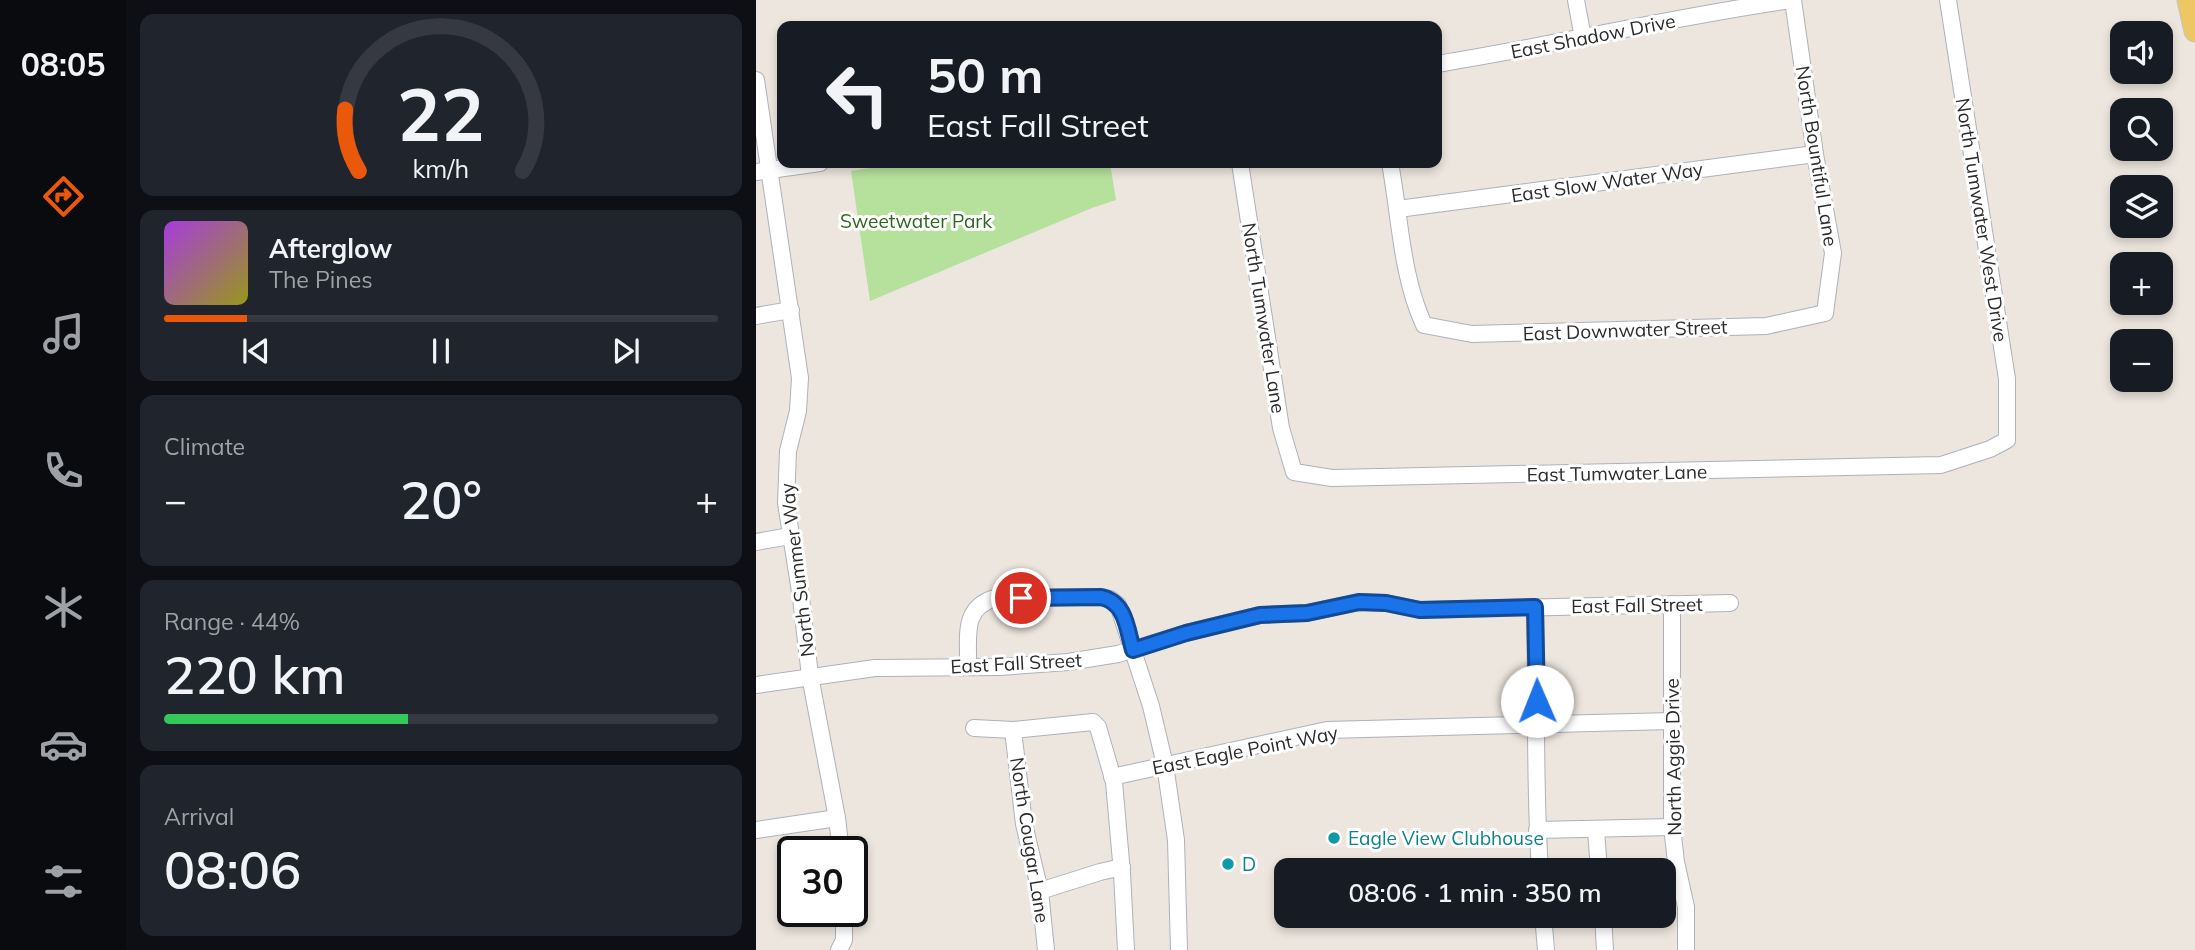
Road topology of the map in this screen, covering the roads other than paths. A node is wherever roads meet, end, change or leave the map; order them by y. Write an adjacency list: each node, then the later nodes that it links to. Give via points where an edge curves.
1 (1576, 0): 6 (street)
2 (1792, 0): 6 (street, East Shadow Drive); 9 (street, North Bountiful Lane)
3 (1948, 0): 18 (street, North Tumwater West Drive, via 2007,379)
4 (2188, 0): 5 (main road)
5 (2195, 31)
6 (1583, 38): 7 (street, East Shadow Drive)
7 (1442, 63)
8 (756, 80): 13 (street, North Summer Way)
9 (1815, 154): 14 (street, East Slow Water Way); 16 (street, North Bountiful Lane, via 1833,253)
10 (784, 168): 13 (street)
11 (1241, 168): 19 (street, North Tumwater Lane, via 1281,428)
12 (1391, 168): 14 (street)
13 (763, 171): 15 (street, North Summer Way)
14 (1398, 209): 16 (street, East Downwater Street, via 1407,271 1424,325 1472,334 1766,326)
15 (790, 310): 17 (street); 20 (street, North Summer Way, via 801,394 785,475)
16 (1825, 313)
17 (756, 316)
18 (2007, 440): 19 (street, East Tumwater Lane, via 1941,465 1332,478)
19 (1294, 472)
20 (790, 536): 21 (street); 27 (street, North Summer Way)
21 (756, 542)
22 (1731, 603): 23 (street, East Fall Street)
23 (1672, 604): 24 (street, East Fall Street); 29 (street, North Aggie Drive)
24 (1535, 607): 25 (street, East Fall Street, via 1420,610 1359,602 1307,613 1260,615); 30 (street)
25 (1133, 650): 26 (street, East Fall Street, via 1046,665); 26 (street, via 1123,613 1110,598 995,598 981,602 972,612); 33 (street)
26 (968, 667): 27 (street, East Fall Street, via 875,668)
27 (810, 676): 28 (street, East Fall Street); 35 (street, North Summer Way)
28 (756, 685)
29 (1672, 720): 30 (street, East Eagle Point Way); 36 (street, North Aggie Drive)
30 (1537, 724): 33 (street, East Eagle Point Way, via 1327,730); 38 (street)
31 (974, 728): 32 (street)
32 (1013, 730): 34 (street, via 1093,722); 44 (street, North Cougar Lane, via 1024,824)
33 (1165, 765): 34 (street, East Eagle Point Way); 51 (street, via 1176,840)
34 (1112, 777): 43 (street)
35 (838, 818): 37 (street); 40 (street, North Summer Way)
36 (1672, 827): 39 (street); 54 (street, North Aggie Drive, via 1686,907)
37 (756, 830)
38 (1537, 830): 39 (street); 41 (street)
39 (1596, 830): 42 (street)
40 (840, 836)
41 (1538, 858)
42 (1598, 858)
43 (1122, 867): 44 (street); 50 (street)
44 (1040, 891): 49 (street, North Cougar Lane)
45 (844, 927): 48 (street)
46 (1544, 928): 52 (street)
47 (1604, 928): 53 (street)
48 (839, 950)
49 (1046, 950)
50 (1126, 950)
51 (1179, 950)
52 (1546, 950)
53 (1605, 950)
54 (1686, 950)

